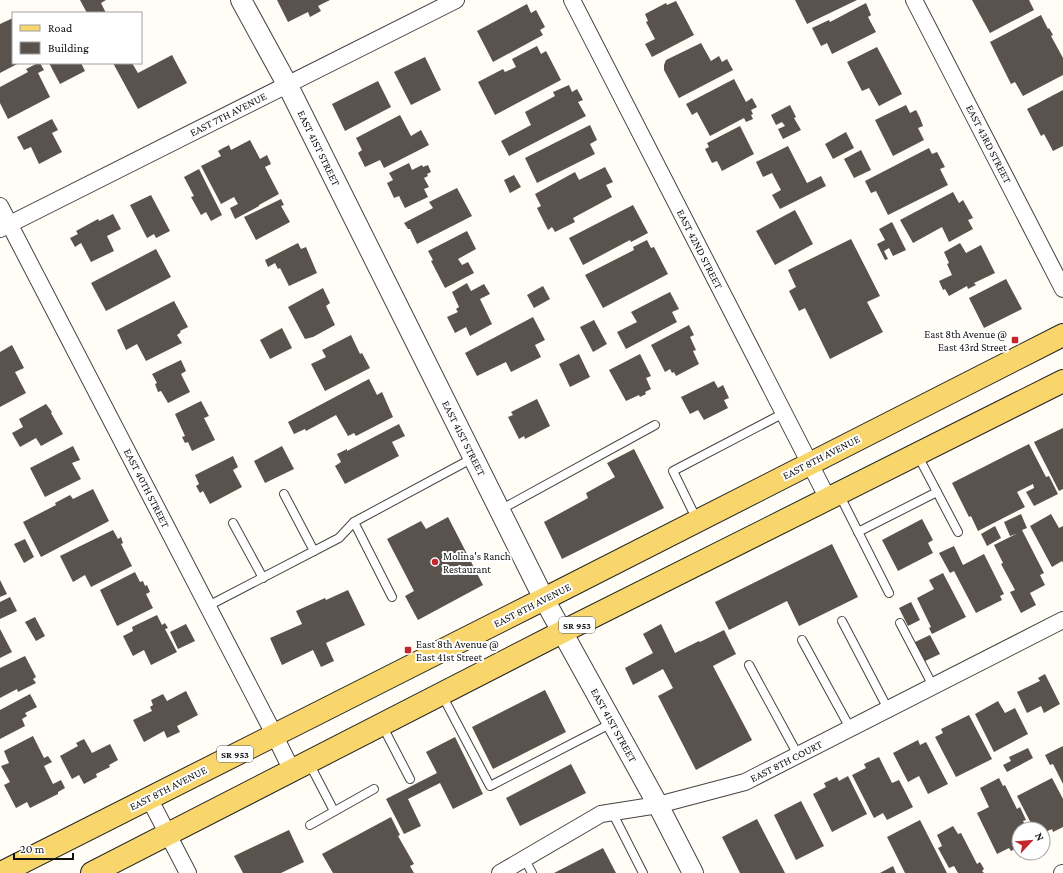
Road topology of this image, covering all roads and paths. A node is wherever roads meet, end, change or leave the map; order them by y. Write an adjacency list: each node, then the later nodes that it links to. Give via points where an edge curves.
1 (241, 0): 5 (street, EAST 41ST STREET)
2 (456, 0): 5 (street, EAST 7TH AVENUE)
3 (572, 0): 11 (street, EAST 42ND STREET)
4 (914, 0): 8 (street, EAST 43RD STREET)
5 (287, 84): 7 (street, EAST 7TH AVENUE); 14 (street, EAST 41ST STREET)
6 (0, 206): 7 (street, EAST 40TH STREET)
7 (5, 226): 30 (street, EAST 40TH STREET)
8 (1063, 289)
9 (1063, 335): 15 (main road, EAST 8TH AVENUE / SR 953)
10 (1063, 381): 13 (main road, SR 953)
11 (784, 414): 15 (street, EAST 42ND STREET); 20 (lane, via 673,471)
12 (655, 425): 19 (lane)
13 (917, 454): 16 (lane); 18 (main road, SR 953)
14 (473, 458): 19 (street, EAST 41ST STREET); 21 (lane)
15 (810, 463): 18 (street, EAST 42ND STREET); 20 (main road, EAST 8TH AVENUE / SR 953)
16 (937, 492): 23 (lane); 24 (lane)
17 (284, 494): 25 (lane)
18 (833, 496): 23 (lane); 34 (main road, SR 953)
19 (500, 510): 29 (street, EAST 41ST STREET)
20 (697, 520): 29 (main road, EAST 8TH AVENUE / SR 953)
21 (354, 522): 25 (lane, via 339,538); 28 (lane)
22 (233, 523): 26 (lane)
23 (858, 532): 27 (lane)
24 (958, 532)
25 (314, 551): 26 (lane)
26 (263, 578): 30 (lane)
27 (889, 593)
28 (392, 596)
29 (544, 599): 34 (street, EAST 41ST STREET); 43 (main road, EAST 8TH AVENUE / SR 953)
30 (208, 606): 43 (street, EAST 40TH STREET)
31 (1063, 620): 37 (street, EAST 8TH COURT)
32 (842, 621): 39 (lane)
33 (900, 623): 37 (lane)
34 (562, 632): 38 (main road, SR 953); 40 (street, EAST 41ST STREET)
35 (802, 640): 42 (lane)
36 (749, 665): 44 (lane)
37 (933, 686): 39 (street, EAST 8TH COURT)
38 (442, 694): 40 (lane, via 490,786); 41 (main road, SR 953)
39 (888, 709): 42 (street, EAST 8TH COURT)
40 (612, 723): 49 (street, EAST 41ST STREET)
41 (382, 725): 45 (main road, SR 953); 46 (lane)
42 (850, 728): 44 (street, EAST 8TH COURT)
43 (274, 734): 45 (street, EAST 40TH STREET); 48 (main road, EAST 8TH AVENUE / SR 953)
44 (798, 755): 49 (street, EAST 8TH COURT, via 745,782)
45 (300, 767): 50 (lane); 53 (main road, SR 953)
46 (410, 779)
47 (374, 789): 50 (lane)
48 (149, 798): 53 (street); 55 (main road, EAST 8TH AVENUE / SR 953)
49 (658, 805): 51 (street, EAST 8TH COURT); 61 (street, EAST 41ST STREET)
50 (334, 811): 52 (lane)
51 (612, 812): 54 (street, EAST 8TH COURT, via 601,814); 60 (lane)
52 (310, 825)
53 (168, 834): 56 (main road, SR 953); 57 (street)
54 (524, 858): 58 (street, EAST 8TH COURT); 59 (lane)
55 (2, 871)
56 (92, 873)
57 (188, 873)
58 (500, 873)
59 (532, 873)
60 (643, 873)
61 (693, 873)

